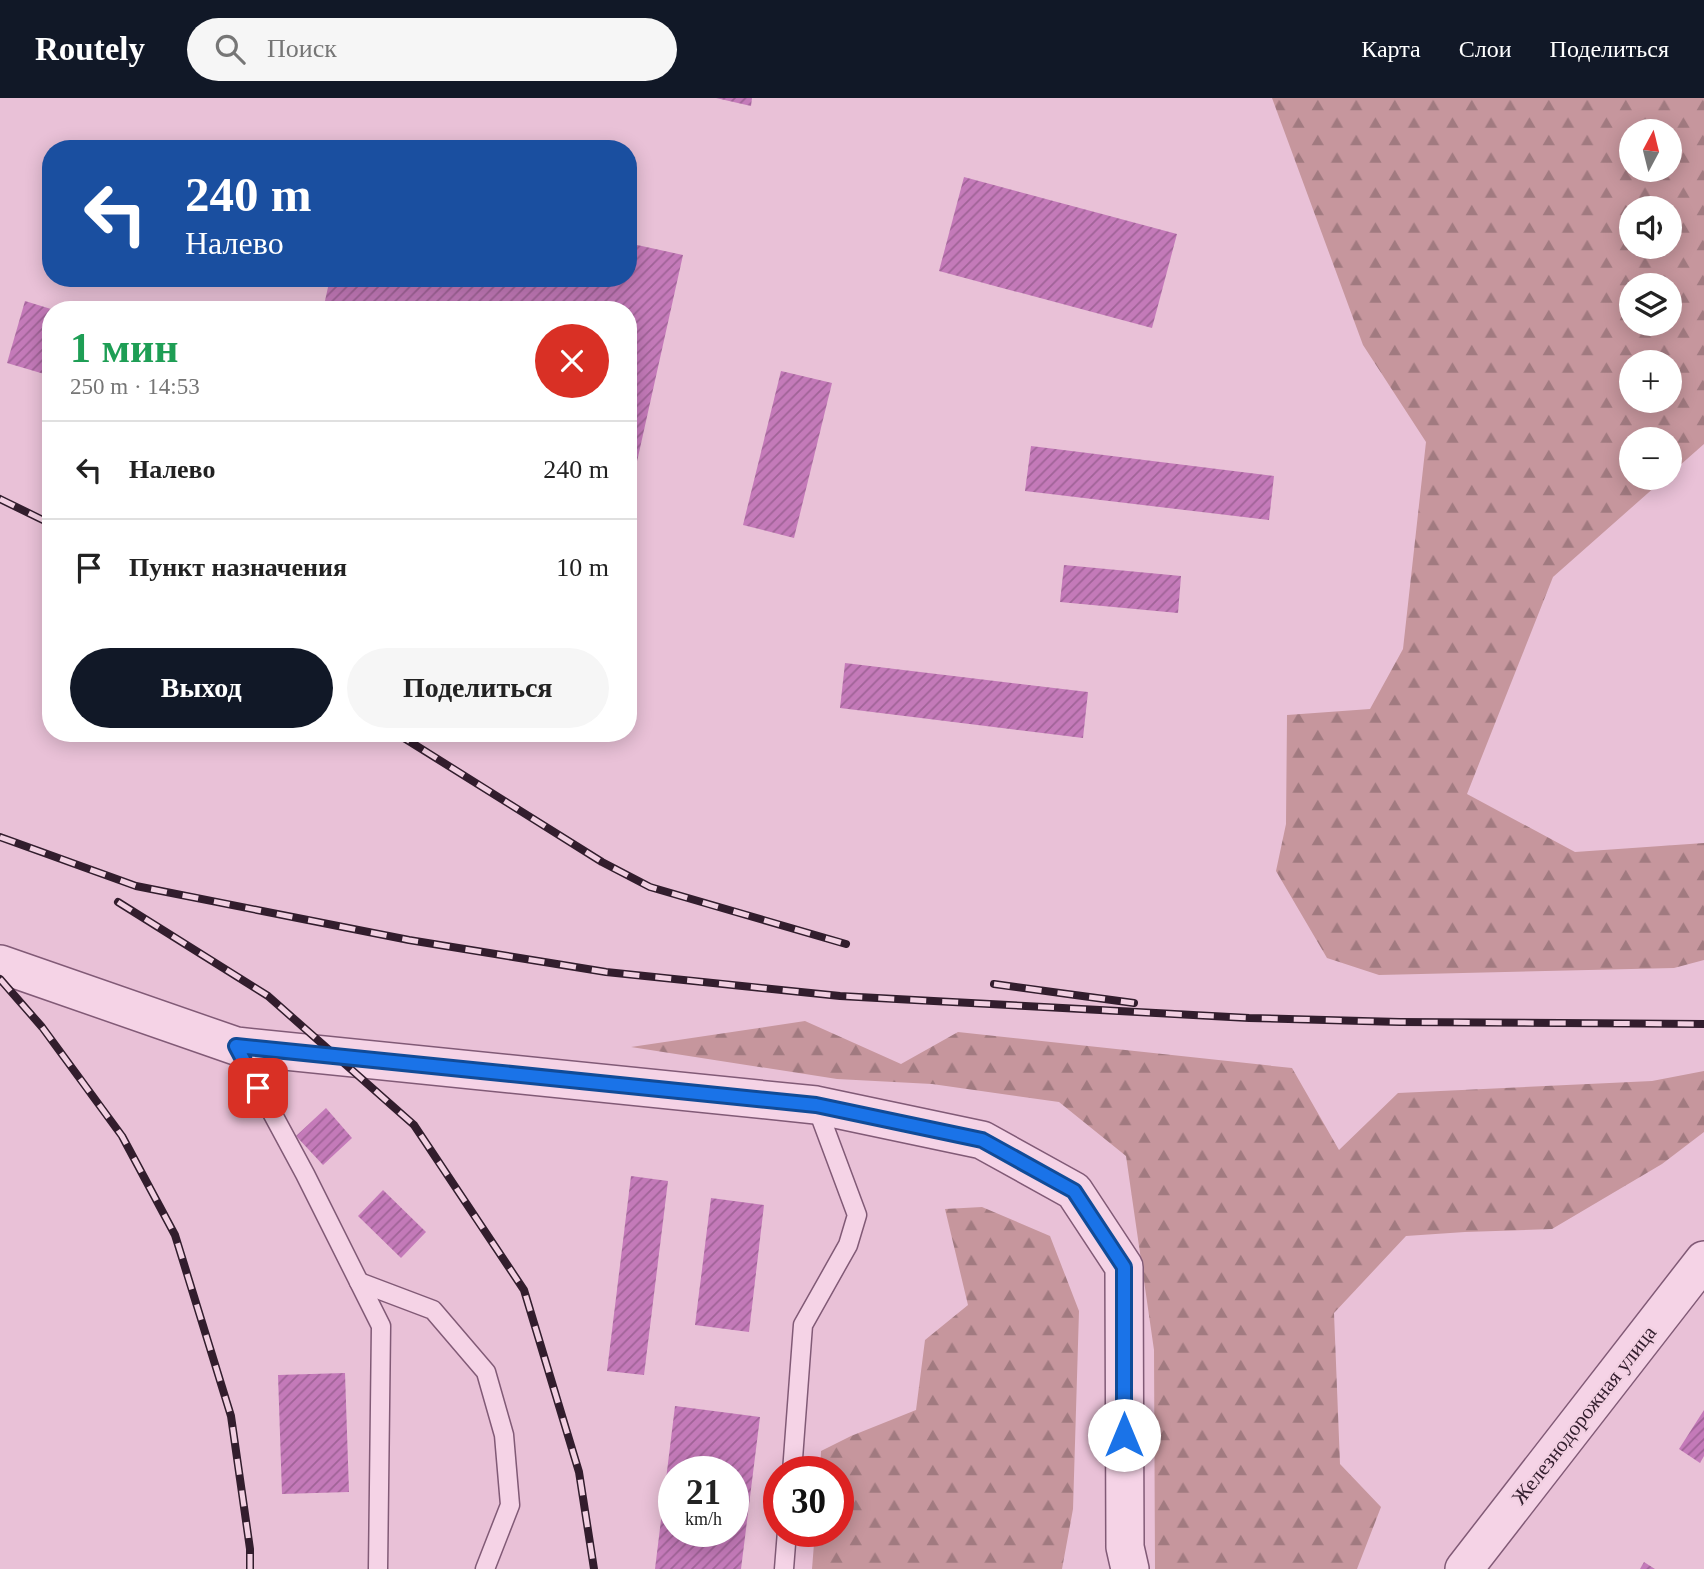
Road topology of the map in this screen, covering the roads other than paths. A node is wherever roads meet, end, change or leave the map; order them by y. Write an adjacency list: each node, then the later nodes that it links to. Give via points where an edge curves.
1 (0, 964): 2 (street)
2 (236, 1046): 3 (street); 5 (lane)
3 (816, 1105): 6 (lane, via 857,1216 848,1245 803,1325); 11 (street, via 982,1140 1074,1191 1124,1267 1125,1547)
4 (1704, 1260): 12 (street, Железнодорожная улица)
5 (359, 1282): 8 (lane, via 381,1326); 9 (lane, via 433,1311 486,1372 504,1435 510,1505)
6 (793, 1456)
7 (786, 1547): 10 (lane)
8 (378, 1569)
9 (485, 1569)
10 (784, 1569)
11 (1130, 1569)
12 (1464, 1569)

